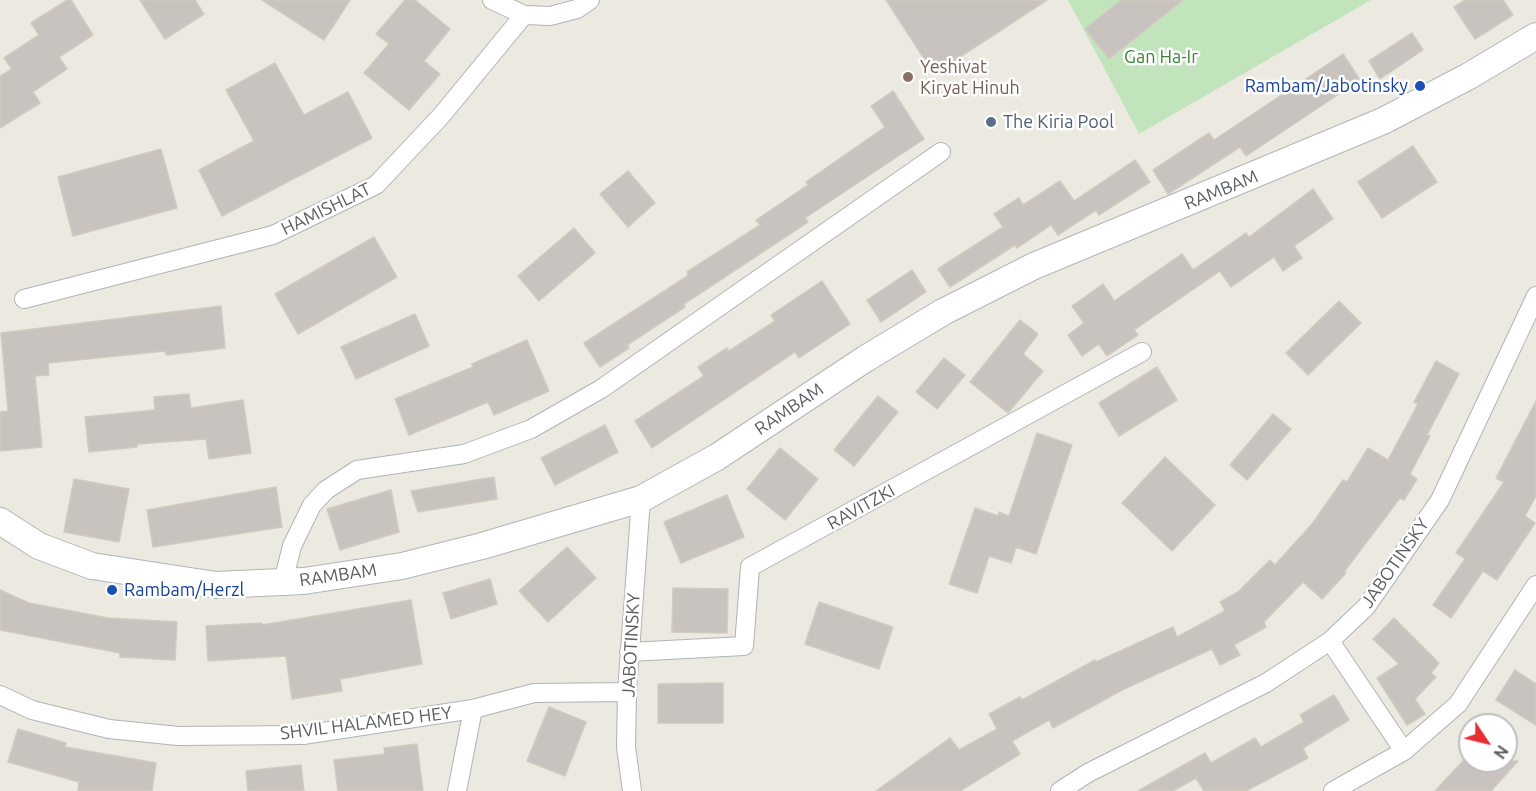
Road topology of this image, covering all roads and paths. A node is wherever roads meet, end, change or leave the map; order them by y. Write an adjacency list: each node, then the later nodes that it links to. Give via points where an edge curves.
1 (492, 0): 3 (street)
2 (590, 0): 3 (street, via 577,9 550,16)
3 (524, 15): 7 (street, HAMISHLAT, via 441,116 376,185 273,236)
4 (1536, 36): 9 (street, RAMBAM, via 1383,121 1034,266 953,307 865,359 717,457)
5 (940, 152): 11 (street, via 601,389 531,429 464,454 357,470 326,490 312,505 292,546)
6 (1536, 296): 13 (street, JABOTINSKY, via 1440,500 1366,607)
7 (24, 299)
8 (1142, 352): 14 (street, RAVITZKI, via 750,567 744,646)
9 (641, 499): 11 (street, RAMBAM, via 402,566); 14 (street, JABOTINSKY)
10 (0, 521): 11 (street, RAMBAM, via 39,546 92,566 216,585)
11 (283, 582)
12 (1536, 585): 18 (street, via 1458,704)
13 (1330, 641): 18 (street); 21 (street, JABOTINSKY, via 1266,683)
14 (629, 652): 15 (street, JABOTINSKY)
15 (627, 692): 17 (street, SHVIL HALAMED HEY, via 534,693); 20 (street, JABOTINSKY, via 626,747)
16 (0, 695): 17 (street, SHVIL HALAMED HEY, via 32,710 109,729 178,736 303,735)
17 (473, 709): 19 (street)
18 (1404, 751): 22 (street)
19 (457, 791)
20 (632, 791)
21 (1060, 791)
22 (1333, 791)

